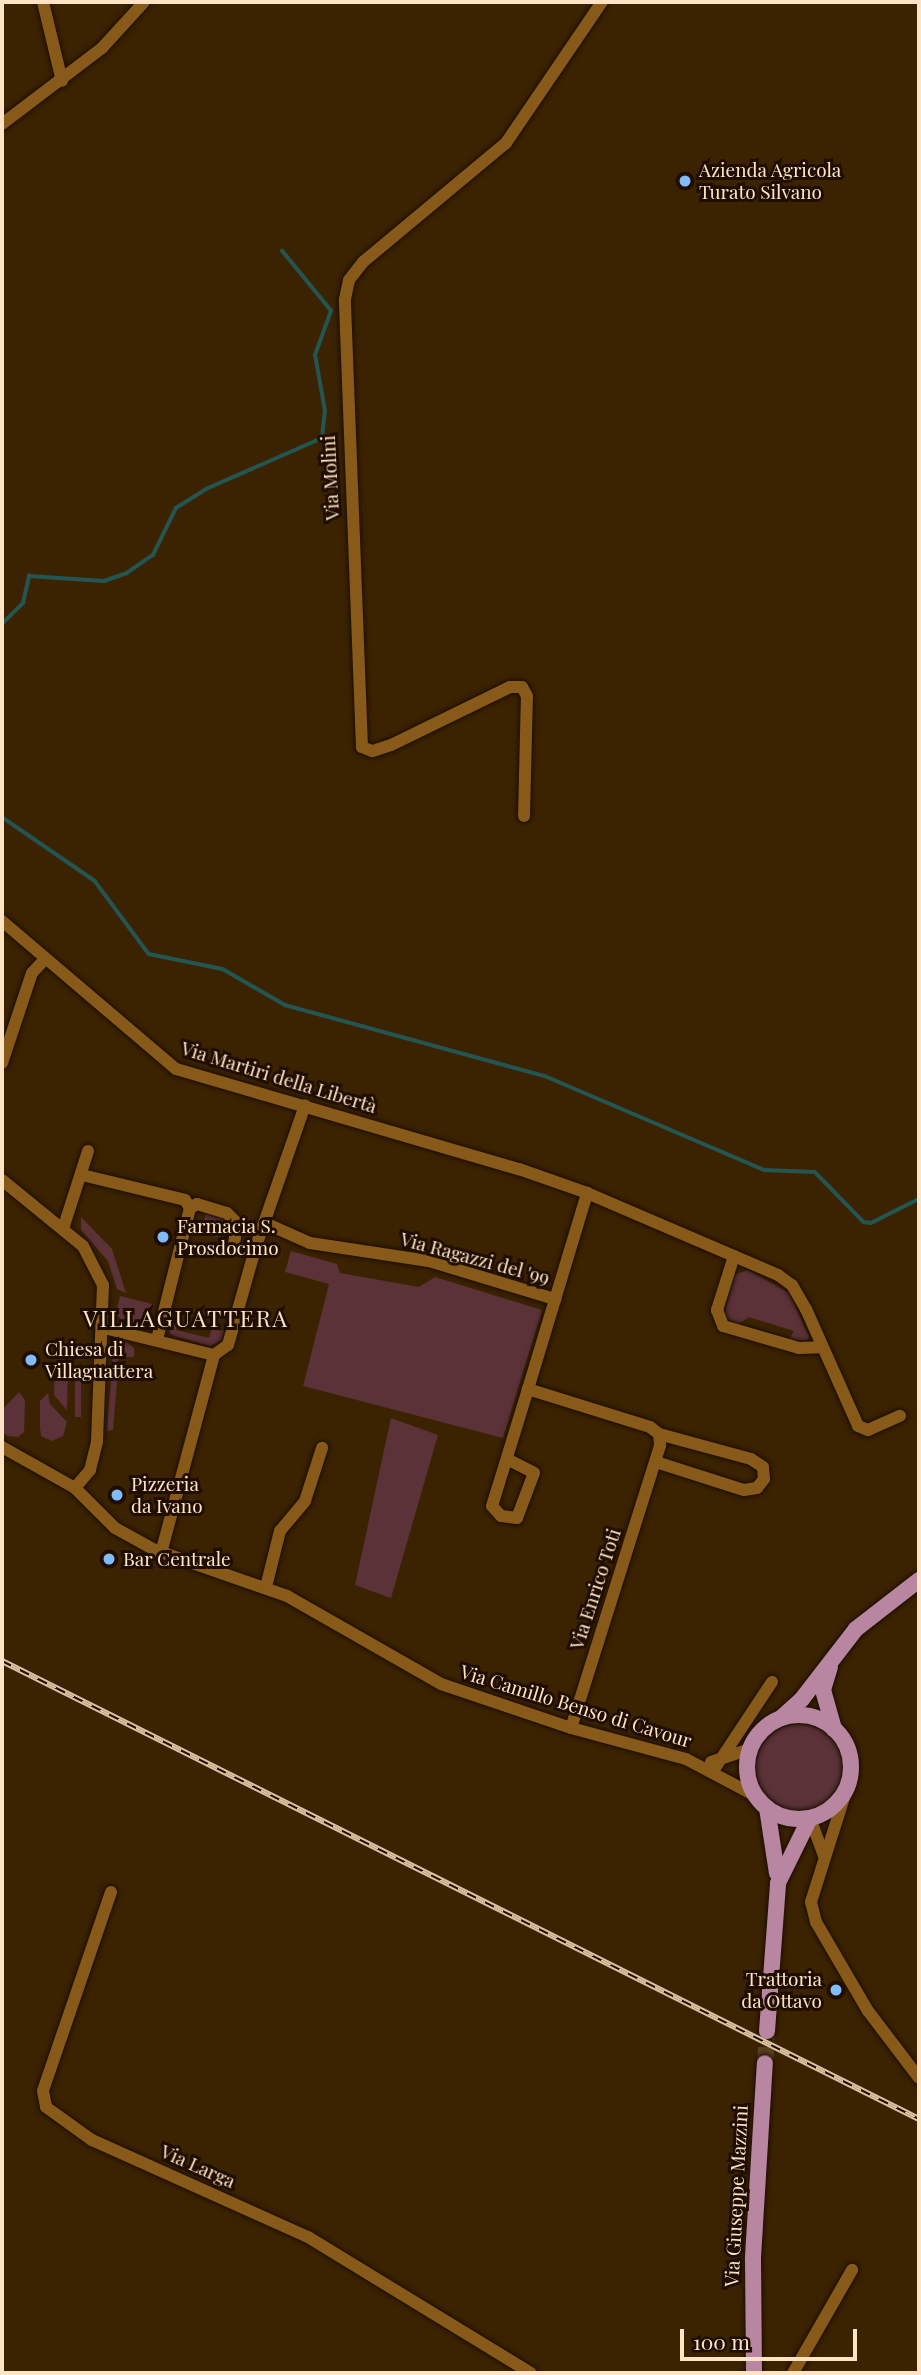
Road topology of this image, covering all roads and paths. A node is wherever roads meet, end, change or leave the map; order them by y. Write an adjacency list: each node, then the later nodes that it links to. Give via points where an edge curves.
1 (43, 2): 4 (street)
2 (144, 2): 4 (street, via 102,48)
3 (602, 2): 6 (street, Via Molini, via 506,143 363,262 349,280 345,299 362,747 372,751 391,745 510,687 522,687 527,696)
4 (62, 81): 5 (street)
5 (2, 124)
6 (524, 816)
7 (2, 921): 8 (street, Via Martiri della Libertà)
8 (46, 959): 9 (street, via 32,973); 10 (street, Via Martiri della Libertà, via 176,1069)
9 (2, 1063)
10 (305, 1105): 14 (street, Via Martiri della Libertà); 16 (street)
11 (88, 1151): 12 (street)
12 (82, 1175): 15 (street, via 185,1199); 17 (street)
13 (2, 1180): 17 (street)
14 (587, 1193): 19 (street, Via Martiri della Libertà); 20 (street)
15 (190, 1208): 18 (street, via 197,1204 228,1213 237,1223); 22 (street)
16 (265, 1223): 20 (street, Via Ragazzi del '99, via 310,1243 421,1259); 24 (street, via 228,1345)
17 (63, 1230): 21 (street, via 83,1245 96,1267 103,1285)
18 (234, 1244)
19 (734, 1255): 23 (street, Via Martiri della Libertà, via 792,1286); 23 (street, via 717,1310 723,1326 799,1348)
20 (555, 1299): 25 (street)
21 (104, 1328): 22 (street); 32 (street, via 97,1442 90,1470)
22 (157, 1339): 24 (street)
23 (822, 1347): 26 (street, Via Martiri della Libertà, via 858,1426 868,1430)
24 (214, 1355): 33 (street)
25 (528, 1389): 27 (street); 30 (street)
26 (900, 1416)
27 (659, 1434): 31 (street, Via Enrico Toti); 31 (street, via 751,1459 763,1467 764,1479 757,1488 744,1490)
28 (2, 1447): 32 (street, Via Camillo Benso di Cavour)
29 (322, 1448): 35 (street, via 305,1501 280,1531)
30 (507, 1459): 30 (street, via 534,1473 517,1518 502,1516 492,1506)
31 (656, 1462): 39 (street, Via Enrico Toti)
32 (75, 1488): 33 (street, Via Camillo Benso di Cavour, via 115,1528)
33 (161, 1553): 35 (street, Via Camillo Benso di Cavour)
34 (919, 1580): 36 (main road, via 880,1606)
35 (266, 1587): 39 (street, Via Camillo Benso di Cavour, via 440,1684)
36 (834, 1655): 38 (main road, via 802,1699); 40 (main road, via 824,1690)
37 (772, 1682): 42 (street)
38 (780, 1719): 40 (main road, via 809,1716); 41 (main road, via 767,1726)
39 (571, 1728): 42 (street, Via Camillo Benso di Cavour)
40 (834, 1729): 43 (main road, via 849,1754)
41 (750, 1749): 42 (street); 44 (main road, via 749,1782)
42 (714, 1766): 44 (street)
43 (849, 1783): 45 (main road, via 834,1806); 47 (street)
44 (762, 1802): 45 (main road, via 780,1816); 48 (main road)
45 (810, 1818): 46 (main road); 47 (street)
46 (793, 1845): 47 (street, via 813,1842); 48 (main road)
47 (824, 1857): 52 (street, via 811,1902 816,1922 868,2011)
48 (778, 1882): 50 (main road)
49 (111, 1892): 54 (street, Via Larga, via 43,2091 46,2107 92,2140 308,2237)
50 (767, 2031)
51 (765, 2063): 55 (main road, Via Giuseppe Mazzini, via 753,2257)
52 (919, 2078)
53 (852, 2270): 56 (street)
54 (531, 2373)
55 (754, 2373)
56 (793, 2373)

